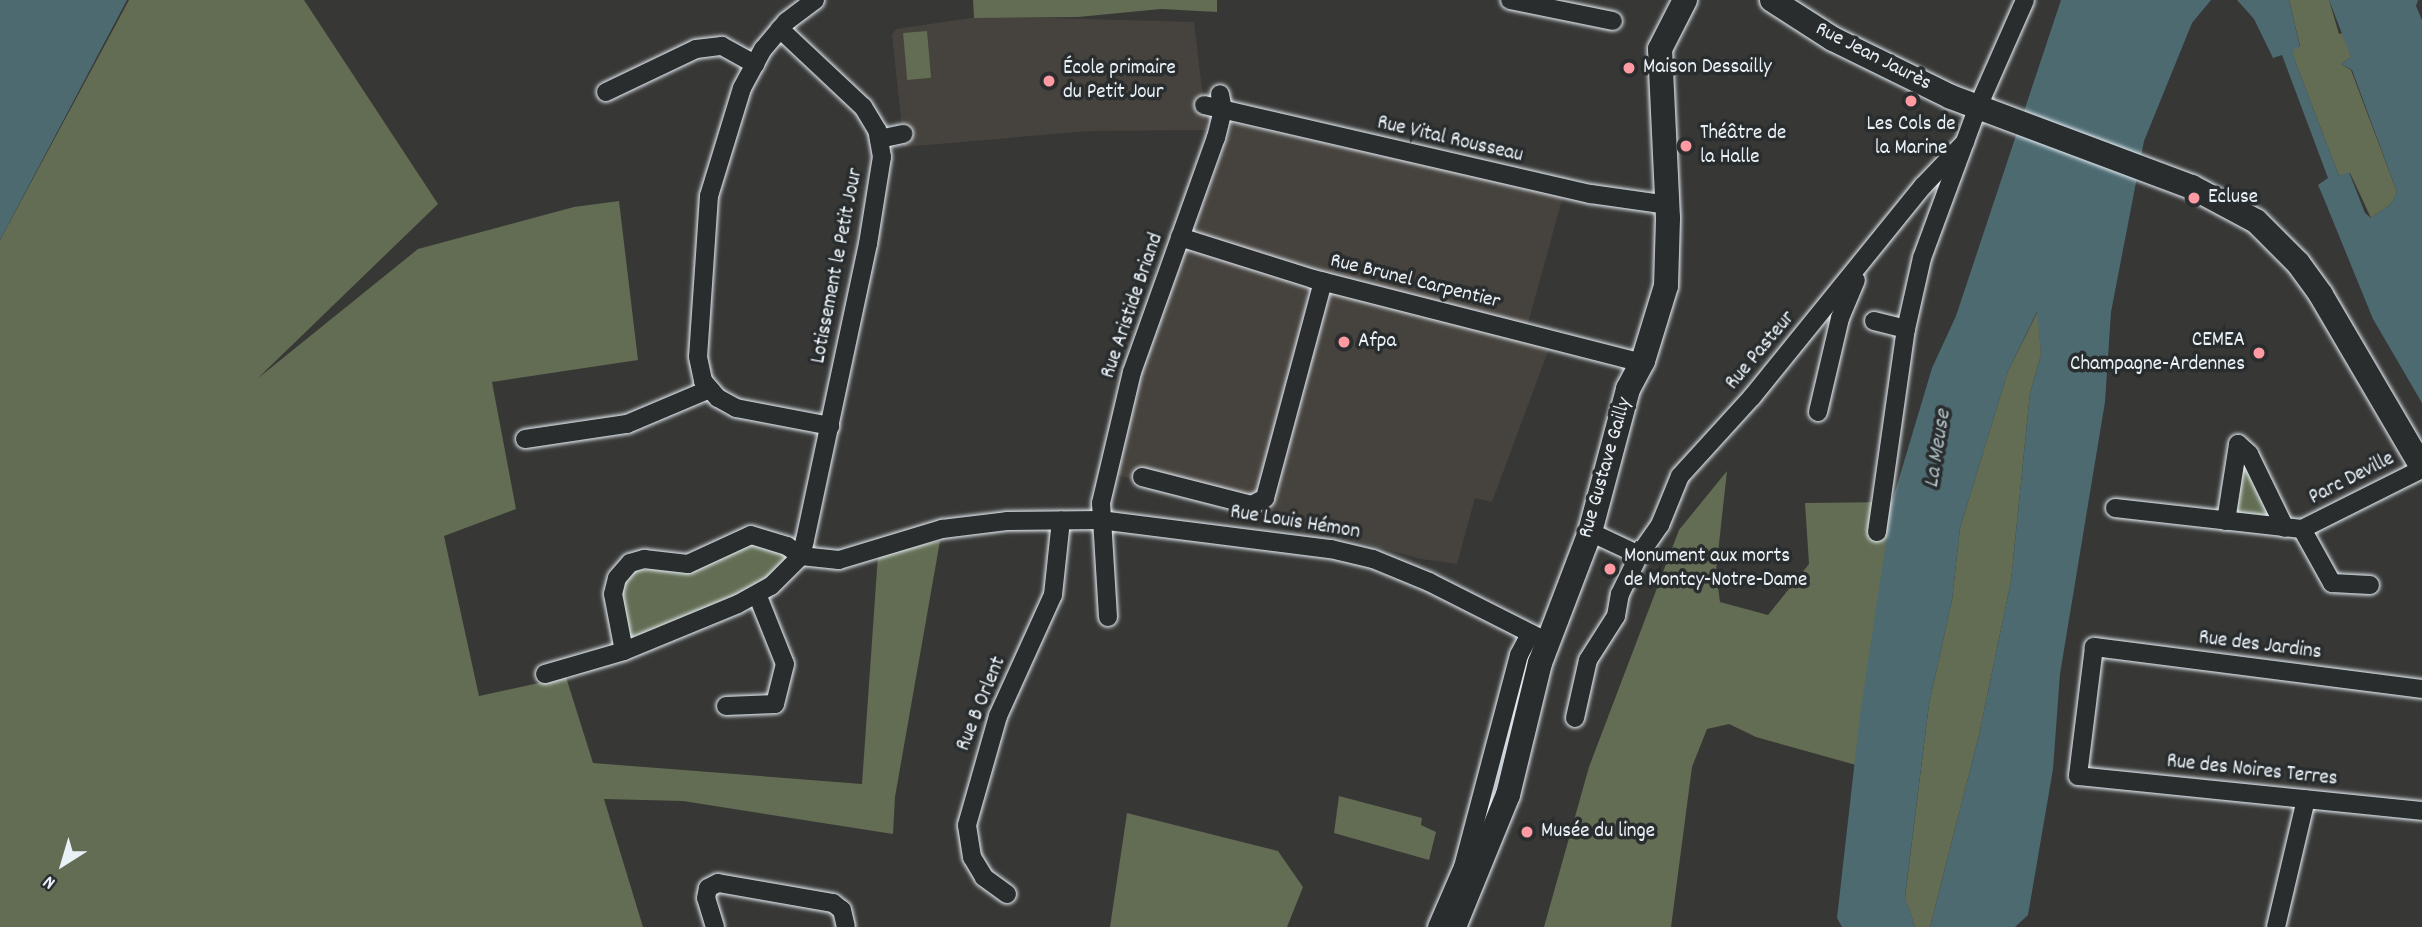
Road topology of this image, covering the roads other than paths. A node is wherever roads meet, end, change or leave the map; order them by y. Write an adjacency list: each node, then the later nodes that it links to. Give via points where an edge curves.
1 (815, 0): 7 (street)
2 (1510, 0): 6 (street)
3 (1685, 0): 16 (street, Rue Gustave Gailly, via 1660,49)
4 (1772, 0): 12 (street, Rue Jean Jaurès, via 1833,39)
5 (2025, 0): 12 (street)
6 (1613, 21)
7 (780, 29): 8 (street); 14 (street, Lotissement le Petit Jour, via 863,107)
8 (755, 64): 9 (street, via 722,46 696,49); 23 (street, via 742,88 709,196 698,357 703,381)
9 (606, 92)
10 (1222, 102): 11 (street, Rue Vital Rousseau); 16 (street, Rue Vital Rousseau, via 1591,194); 17 (street, Rue Aristide Briand)
11 (1204, 105)
12 (1986, 112): 15 (street); 27 (street, Rue Jean Jaurès, via 2157,173 2256,220 2298,263)
13 (903, 134): 14 (street)
14 (879, 139): 25 (street, Lotissement le Petit Jour, via 882,157 868,244)
15 (1965, 142): 18 (street, Rue Pasteur, via 1923,186); 21 (street, via 1922,258)
16 (1668, 205): 22 (street, Rue Gustave Gailly, via 1666,286)
17 (1180, 237): 19 (street, Rue Brunel Carpentier); 31 (street, Rue Aristide Briand, via 1132,372)
18 (1861, 267): 24 (street, via 1840,318); 36 (street, Rue Pasteur, via 1680,476 1660,525)
19 (1323, 282): 22 (street, Rue Brunel Carpentier); 28 (street, via 1265,498 1252,505)
20 (1874, 321): 21 (street)
21 (1906, 329): 35 (street)
22 (1642, 363): 34 (street, Rue Gustave Gailly, via 1628,389)
23 (710, 389): 25 (street, via 736,408); 26 (street, via 627,424)
24 (1818, 411)
25 (830, 426): 37 (street, Lotissement le Petit Jour)
26 (525, 439)
27 (2422, 468): 33 (street, Parc Deville)
28 (1142, 477)
29 (2115, 508): 32 (street)
30 (1061, 520): 31 (street, Rue Louis Hémon); 37 (street, Rue Louis Hémon, via 942,530 839,560); 50 (street, Rue B Orlent, via 1053,595 998,716 967,825 972,857 984,877)
31 (1100, 520): 40 (street, Rue Aristide Briand); 41 (street, Rue Louis Hémon, via 1287,542 1373,559)
32 (2226, 521): 33 (street); 33 (street, Parc Deville, via 2238,444 2249,454)
33 (2294, 529): 38 (street, Parc Deville, via 2332,583)
34 (1590, 532): 36 (street); 41 (street, Rue Gustave Gailly)
35 (1877, 532)
36 (1639, 555): 46 (street, Rue Pasteur, via 1620,594 1616,616 1588,660)
37 (801, 556): 39 (street, via 785,576); 42 (street, via 788,546 751,535 688,564 644,559 630,563 617,578 612,594)
38 (2370, 585)
39 (757, 594): 42 (street); 45 (street, via 785,664 775,704)
40 (1108, 617)
41 (1539, 638): 53 (street, Rue Gustave Gailly, via 1517,667 1463,867); 54 (street, Rue Gustave Gailly, via 1508,796)
42 (624, 651): 43 (street)
43 (545, 674)
44 (2422, 689): 47 (street, Rue des Jardins, via 2094,647)
45 (726, 706)
46 (1575, 718)
47 (2078, 776): 48 (street, Rue des Noires Terres)
48 (2306, 799): 49 (street, Rue des Noires Terres); 55 (street)
49 (2422, 811)
50 (1007, 894)
51 (715, 927): 52 (street, via 706,898 708,888 718,883 833,903 842,910)
52 (845, 927)
53 (1437, 927)
54 (1454, 927)
55 (2276, 927)

